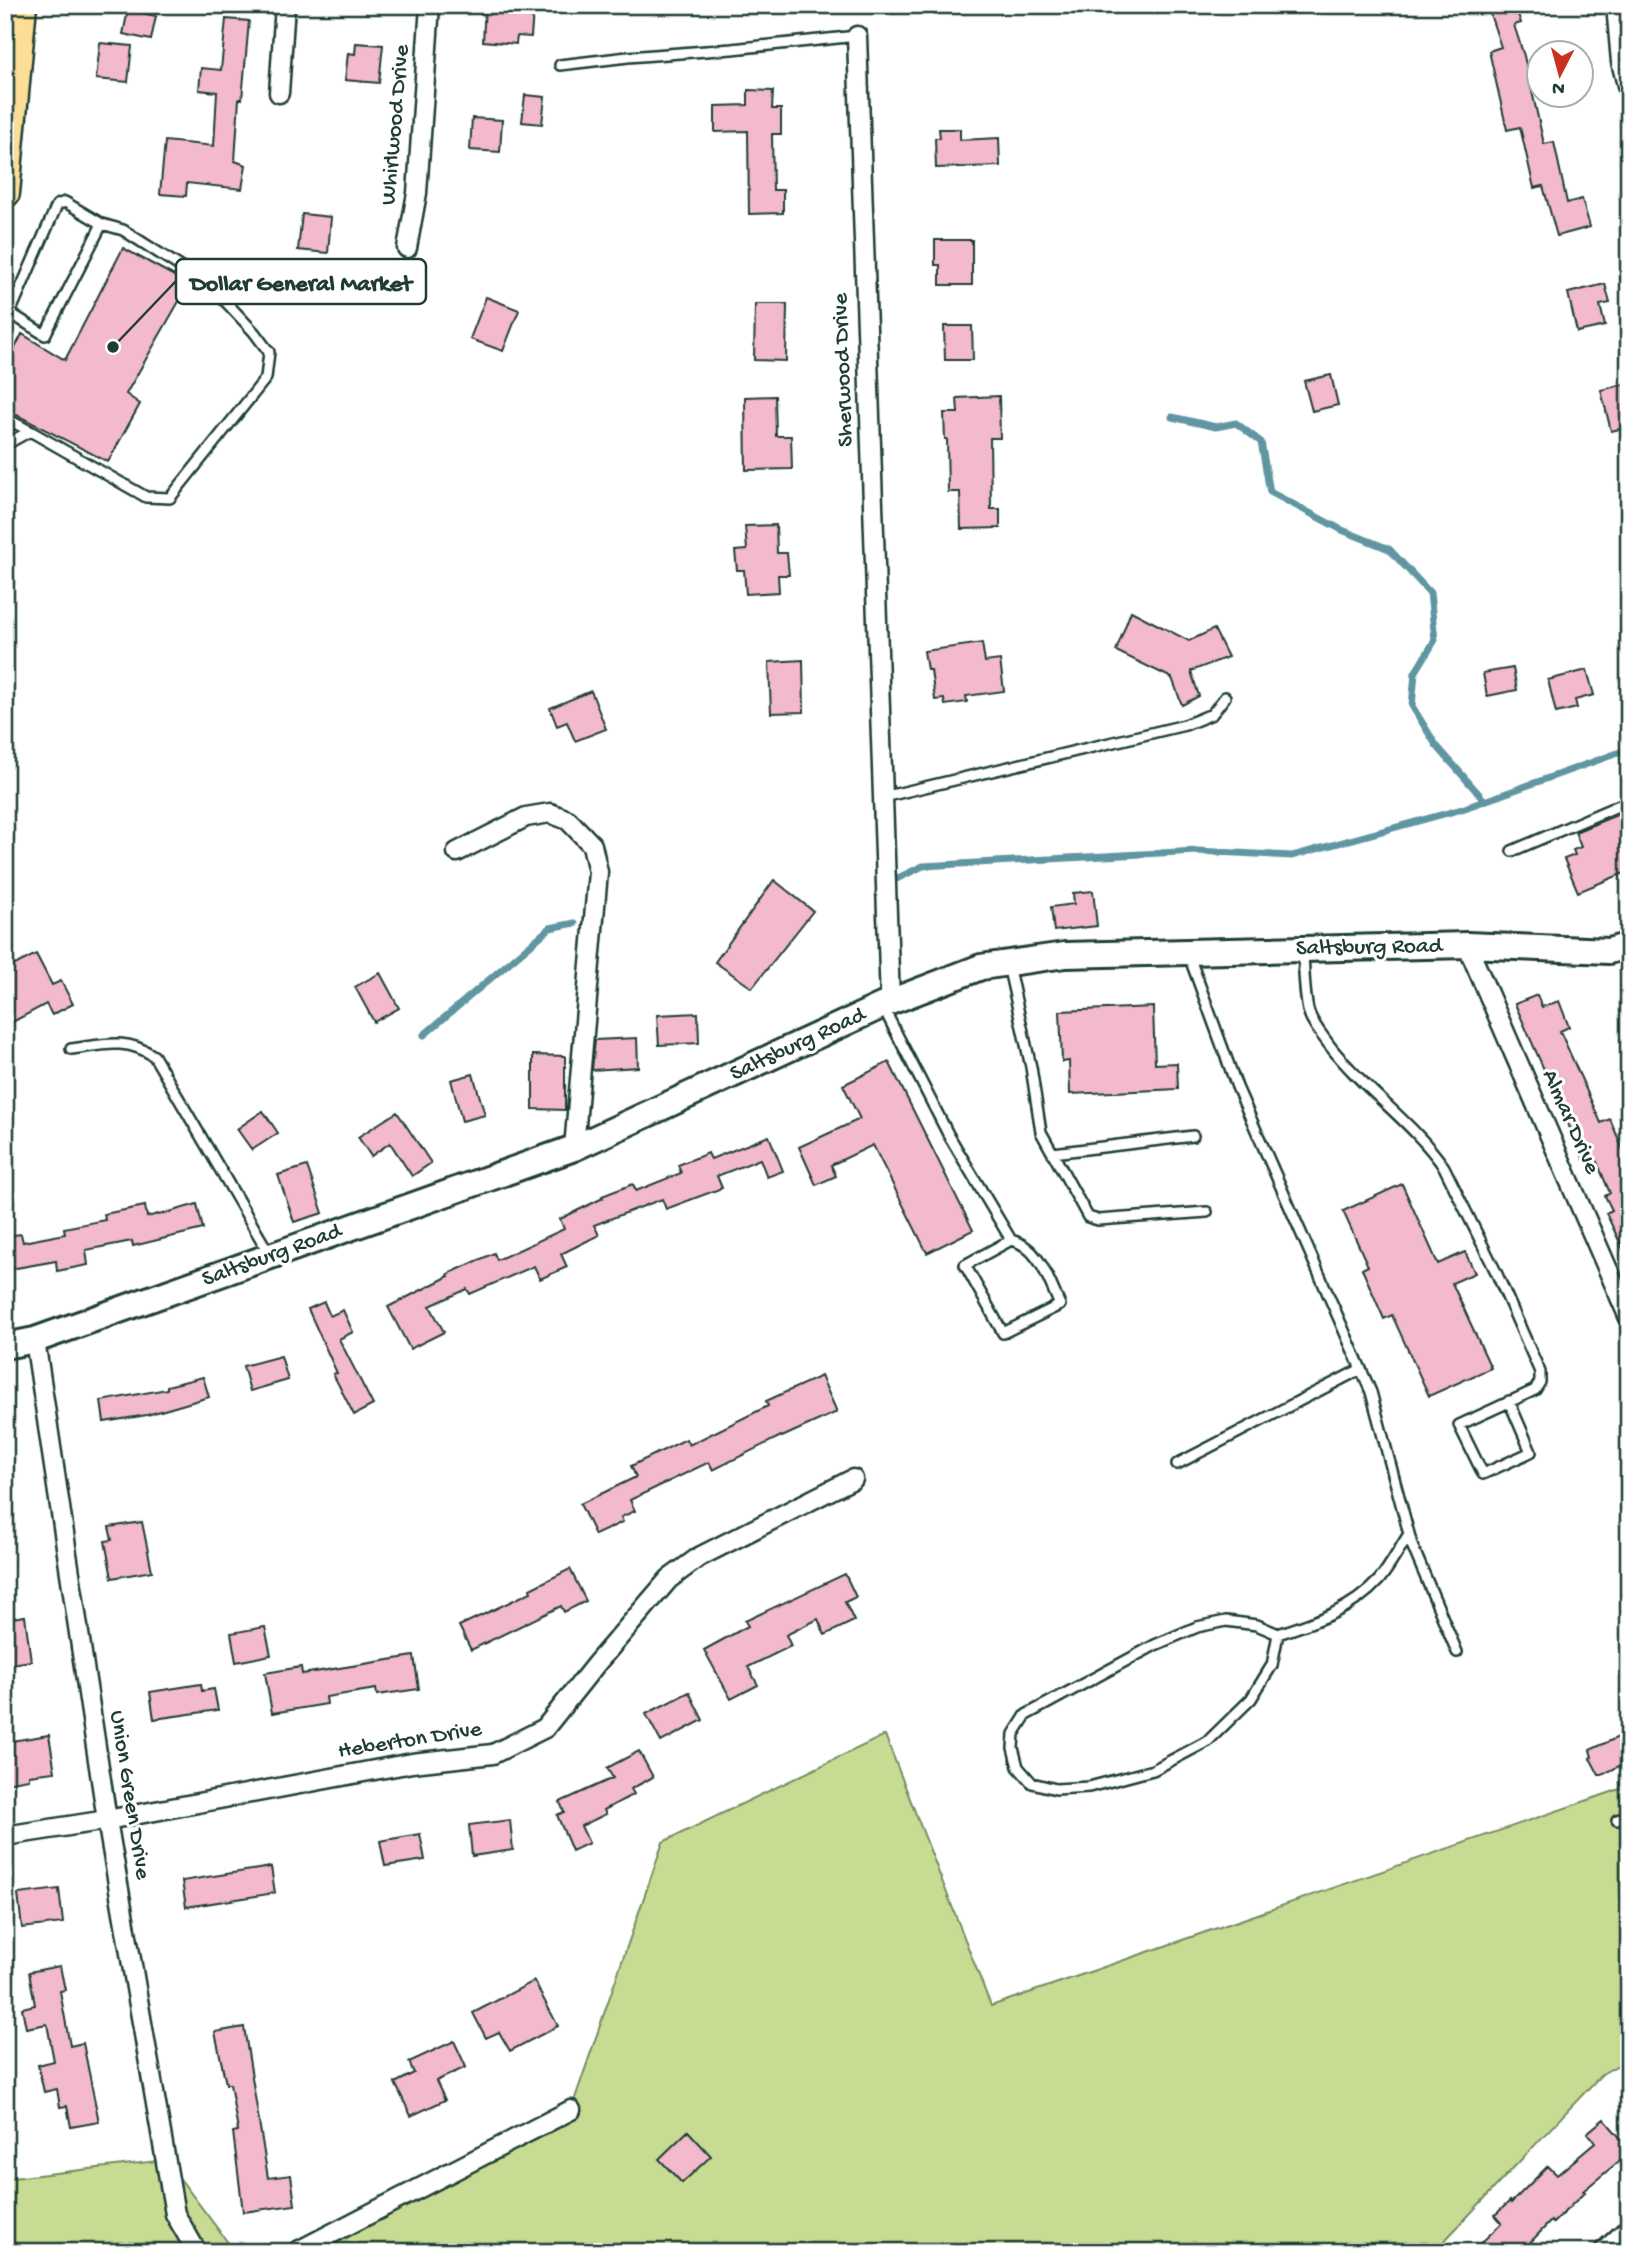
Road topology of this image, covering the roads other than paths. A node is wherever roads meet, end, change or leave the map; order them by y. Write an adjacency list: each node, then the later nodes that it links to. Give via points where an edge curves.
1 (285, 5): 7 (street)
2 (430, 5): 11 (street, Whirlwood Drive, via 417,192)
3 (1616, 5): 8 (street)
4 (16, 25): 9 (main road)
5 (858, 36): 6 (lane, Sherwood Drive); 17 (street, Sherwood Drive)
6 (560, 65)
7 (279, 93)
8 (1629, 93)
9 (5, 193)
10 (102, 225): 12 (lane, via 45,335); 12 (lane, via 65,202 57,205); 14 (lane, via 123,230 212,286 269,352 266,378 170,498 146,497)
11 (407, 248)
12 (7, 316)
13 (5, 418): 14 (lane)
14 (30, 431): 15 (lane)
15 (5, 445)
16 (1225, 697): 17 (lane, via 1212,714 1185,725)
17 (883, 797): 26 (street, Sherwood Drive)
18 (1629, 801): 19 (lane)
19 (1512, 851)
20 (457, 852): 29 (street, via 526,817 550,813 568,820 592,845 598,872)
21 (1467, 945): 22 (main road, Saltsburg Road, via 1609,951); 23 (main road, Saltsburg Road); 34 (street, Almar Drive)
22 (1629, 945)
23 (1302, 949): 24 (main road, Saltsburg Road); 38 (lane, via 1313,1023 1349,1070 1436,1156 1496,1272 1540,1372 1535,1390)
24 (1188, 953): 25 (main road, Saltsburg Road, via 1065,955); 37 (lane, via 1237,1087)
25 (1008, 963): 26 (main road, Saltsburg Road, via 981,967); 30 (lane, via 1041,1132)
26 (886, 1004): 29 (main road, Saltsburg Road); 32 (lane, via 948,1134)
27 (71, 1049): 33 (lane, via 117,1042 154,1056)
28 (1193, 1136): 30 (lane)
29 (574, 1148): 33 (main road, Saltsburg Road)
30 (1053, 1153): 31 (lane, via 1088,1217)
31 (1207, 1212)
32 (1011, 1240): 32 (lane, via 1035,1252 1060,1305 1003,1333 965,1265)
33 (271, 1256): 35 (main road, Saltsburg Road)
34 (1629, 1318)
35 (35, 1340): 36 (main road, Saltsburg Road); 45 (street, Union Green Drive)
36 (5, 1346)
37 (1361, 1369): 39 (lane); 41 (lane)
38 (1508, 1401): 38 (lane, via 1459,1425 1483,1474 1531,1452)
39 (1177, 1465)
40 (853, 1479): 45 (street, Heberton Drive, via 699,1557 669,1579 545,1728 493,1754 412,1763)
41 (1409, 1534): 42 (lane, via 1379,1580 1350,1606); 43 (lane)
42 (1278, 1634): 42 (lane, via 1257,1625 1226,1621 1154,1645 1026,1715 1014,1734 1018,1767 1032,1783 1056,1789 1089,1787 1153,1770 1208,1741 1251,1699 1272,1665)
43 (1457, 1652)
44 (1629, 1816): 46 (lane)
45 (107, 1820): 47 (street, Heberton Drive); 50 (street, Union Green Drive, via 175,2214)
46 (1618, 1820)
47 (5, 1836)
48 (571, 2110): 51 (street)
49 (1629, 2228): 52 (street)
50 (197, 2252)
51 (296, 2252)
52 (1603, 2252)

